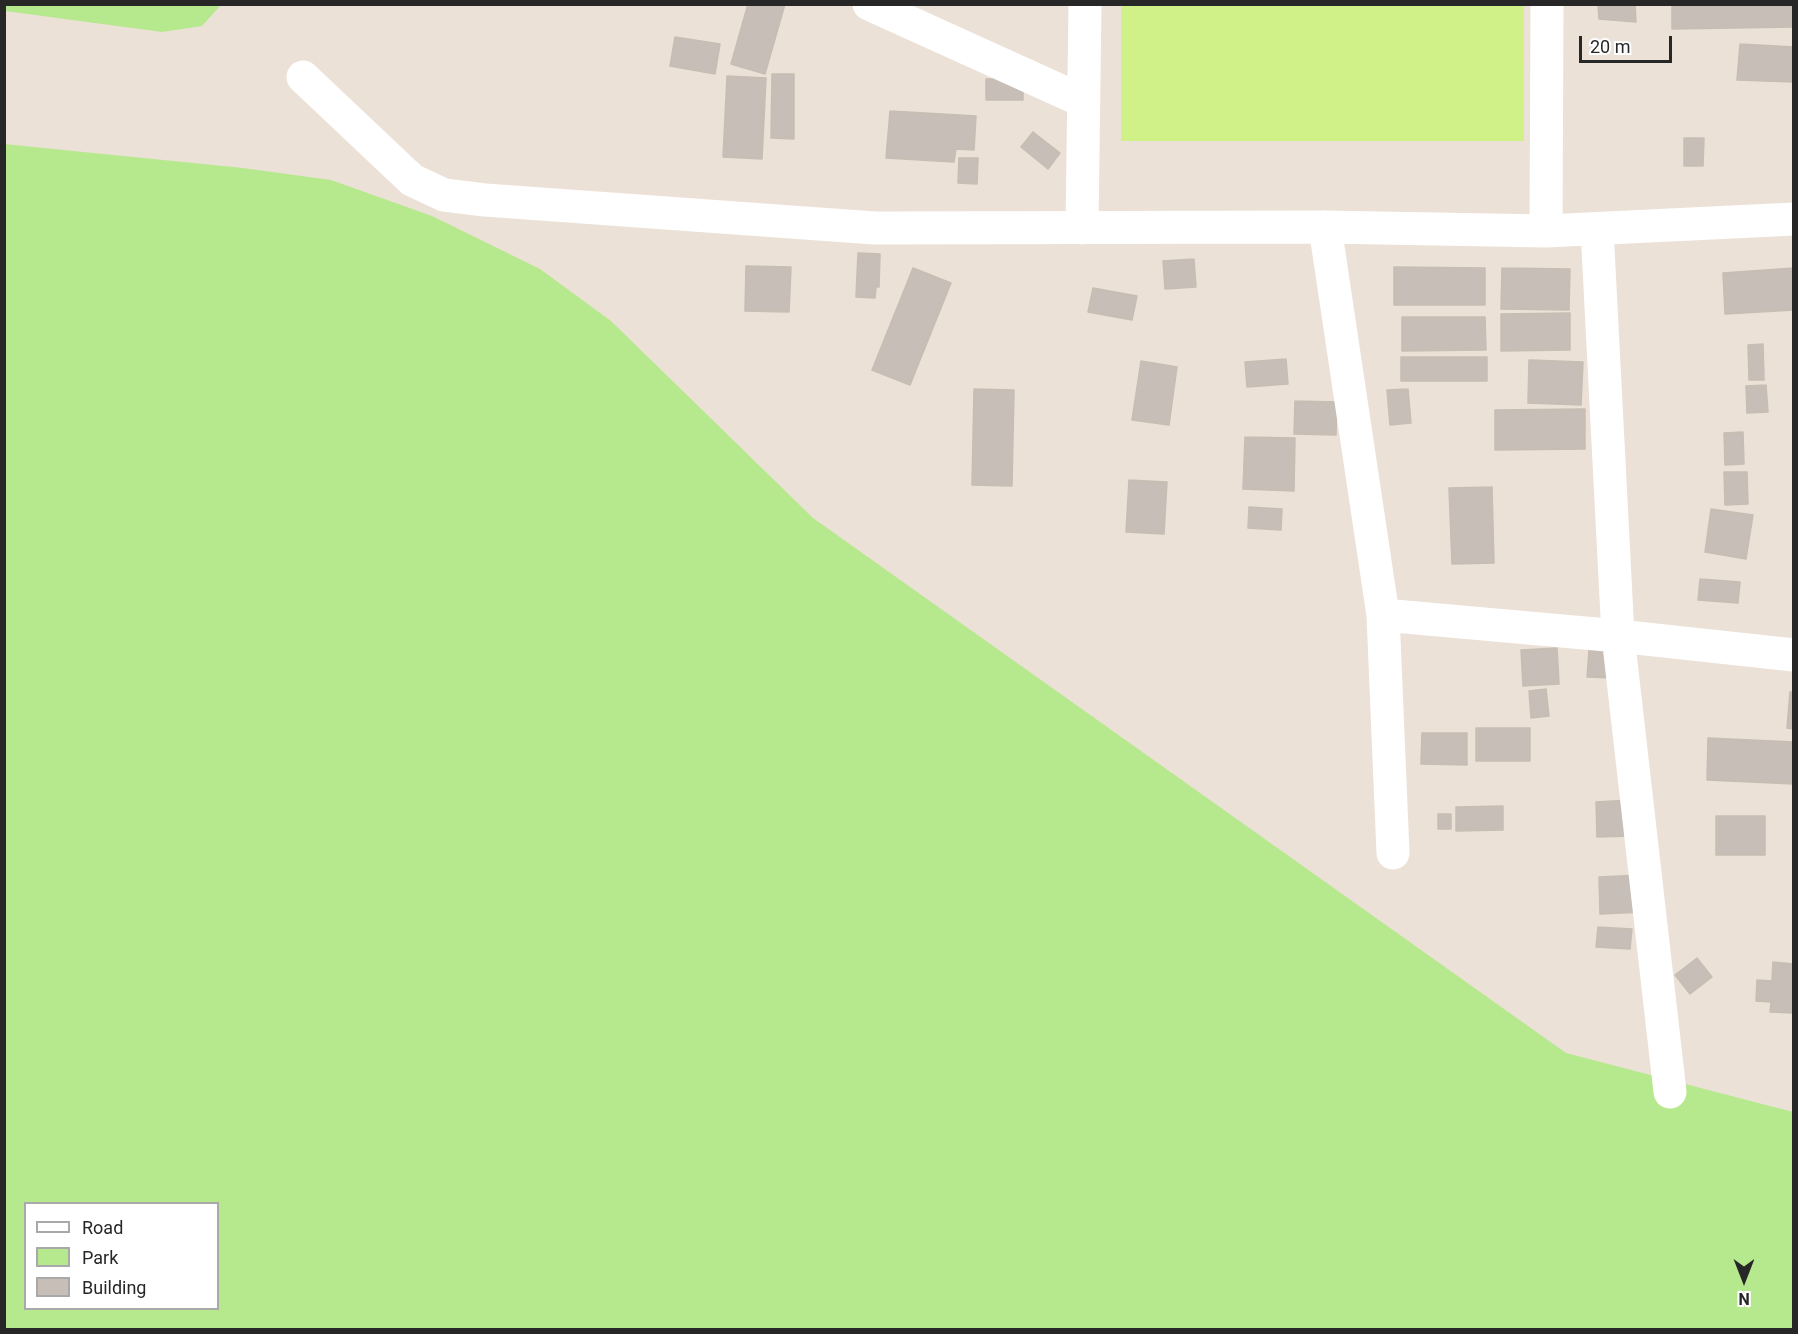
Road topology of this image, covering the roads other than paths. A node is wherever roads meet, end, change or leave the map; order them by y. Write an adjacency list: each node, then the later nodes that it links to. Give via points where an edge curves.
1 (870, 4): 5 (street)
2 (1086, 4): 5 (street)
3 (1547, 4): 10 (street)
4 (303, 77): 8 (street, via 412,180 444,195 874,228)
5 (1083, 101): 8 (street)
6 (1794, 219): 9 (street)
7 (1325, 227): 8 (street); 10 (street); 11 (street)
8 (1082, 228)
9 (1597, 229): 10 (street); 12 (street)
10 (1546, 231)
11 (1383, 615): 12 (street); 14 (street)
12 (1618, 636): 13 (street); 15 (street)
13 (1794, 655)
14 (1393, 853)
15 (1670, 1092)

